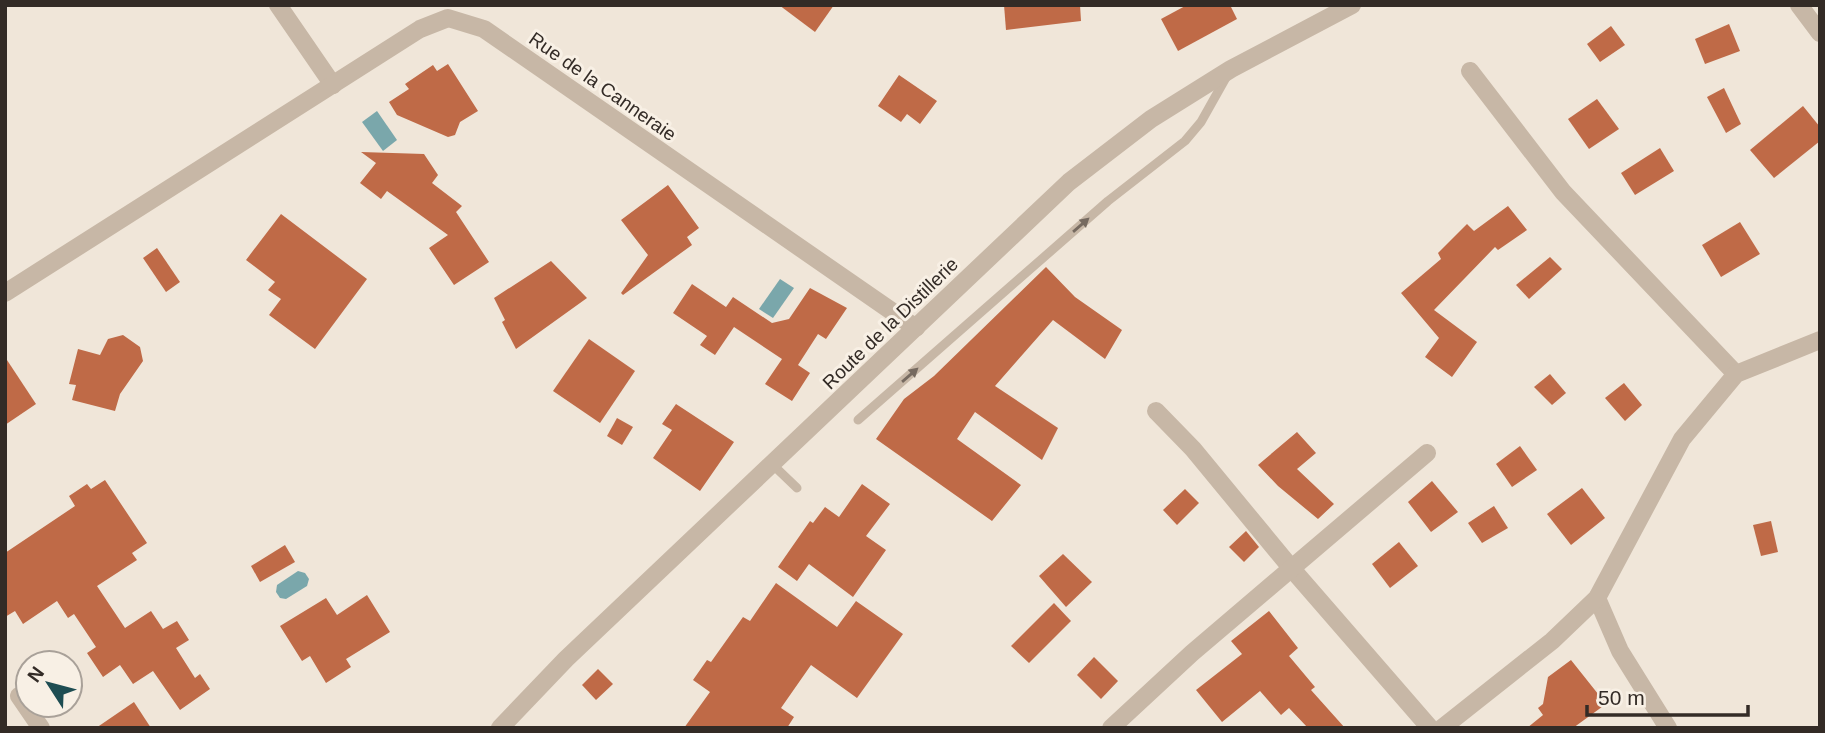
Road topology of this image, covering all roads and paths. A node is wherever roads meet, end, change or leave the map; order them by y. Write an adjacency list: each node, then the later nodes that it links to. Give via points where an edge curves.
1 (278, 5): 8 (street)
2 (1352, 5): 4 (street, Route de la Distillerie)
3 (1799, 5): 5 (street)
4 (1329, 10): 6 (street, Route de la Distillerie)
5 (1820, 33)
6 (1231, 69): 10 (street, Route de la Distillerie, via 1151,118 1069,182); 14 (lane, one-way to 6, via 1108,201 1185,141)
7 (1471, 71): 12 (street, via 1563,192)
8 (333, 85): 9 (street, Rue de la Canneraie); 10 (street, Rue de la Canneraie, via 420,29 448,18 484,29)
9 (5, 293)
10 (916, 328): 16 (street, Route de la Distillerie)
11 (1820, 340): 12 (street)
12 (1736, 374): 19 (street, via 1682,439)
13 (1156, 411): 18 (street)
14 (858, 420)
15 (1427, 453): 18 (street)
16 (772, 464): 17 (lane); 20 (street, Route de la Distillerie, via 566,659)
17 (796, 488)
18 (1292, 569): 21 (street); 22 (street)
19 (1597, 598): 23 (street, via 1552,641); 24 (street, via 1620,651)
20 (500, 728)
21 (1111, 728)
22 (1430, 728)
23 (1443, 728)
24 (1668, 728)

